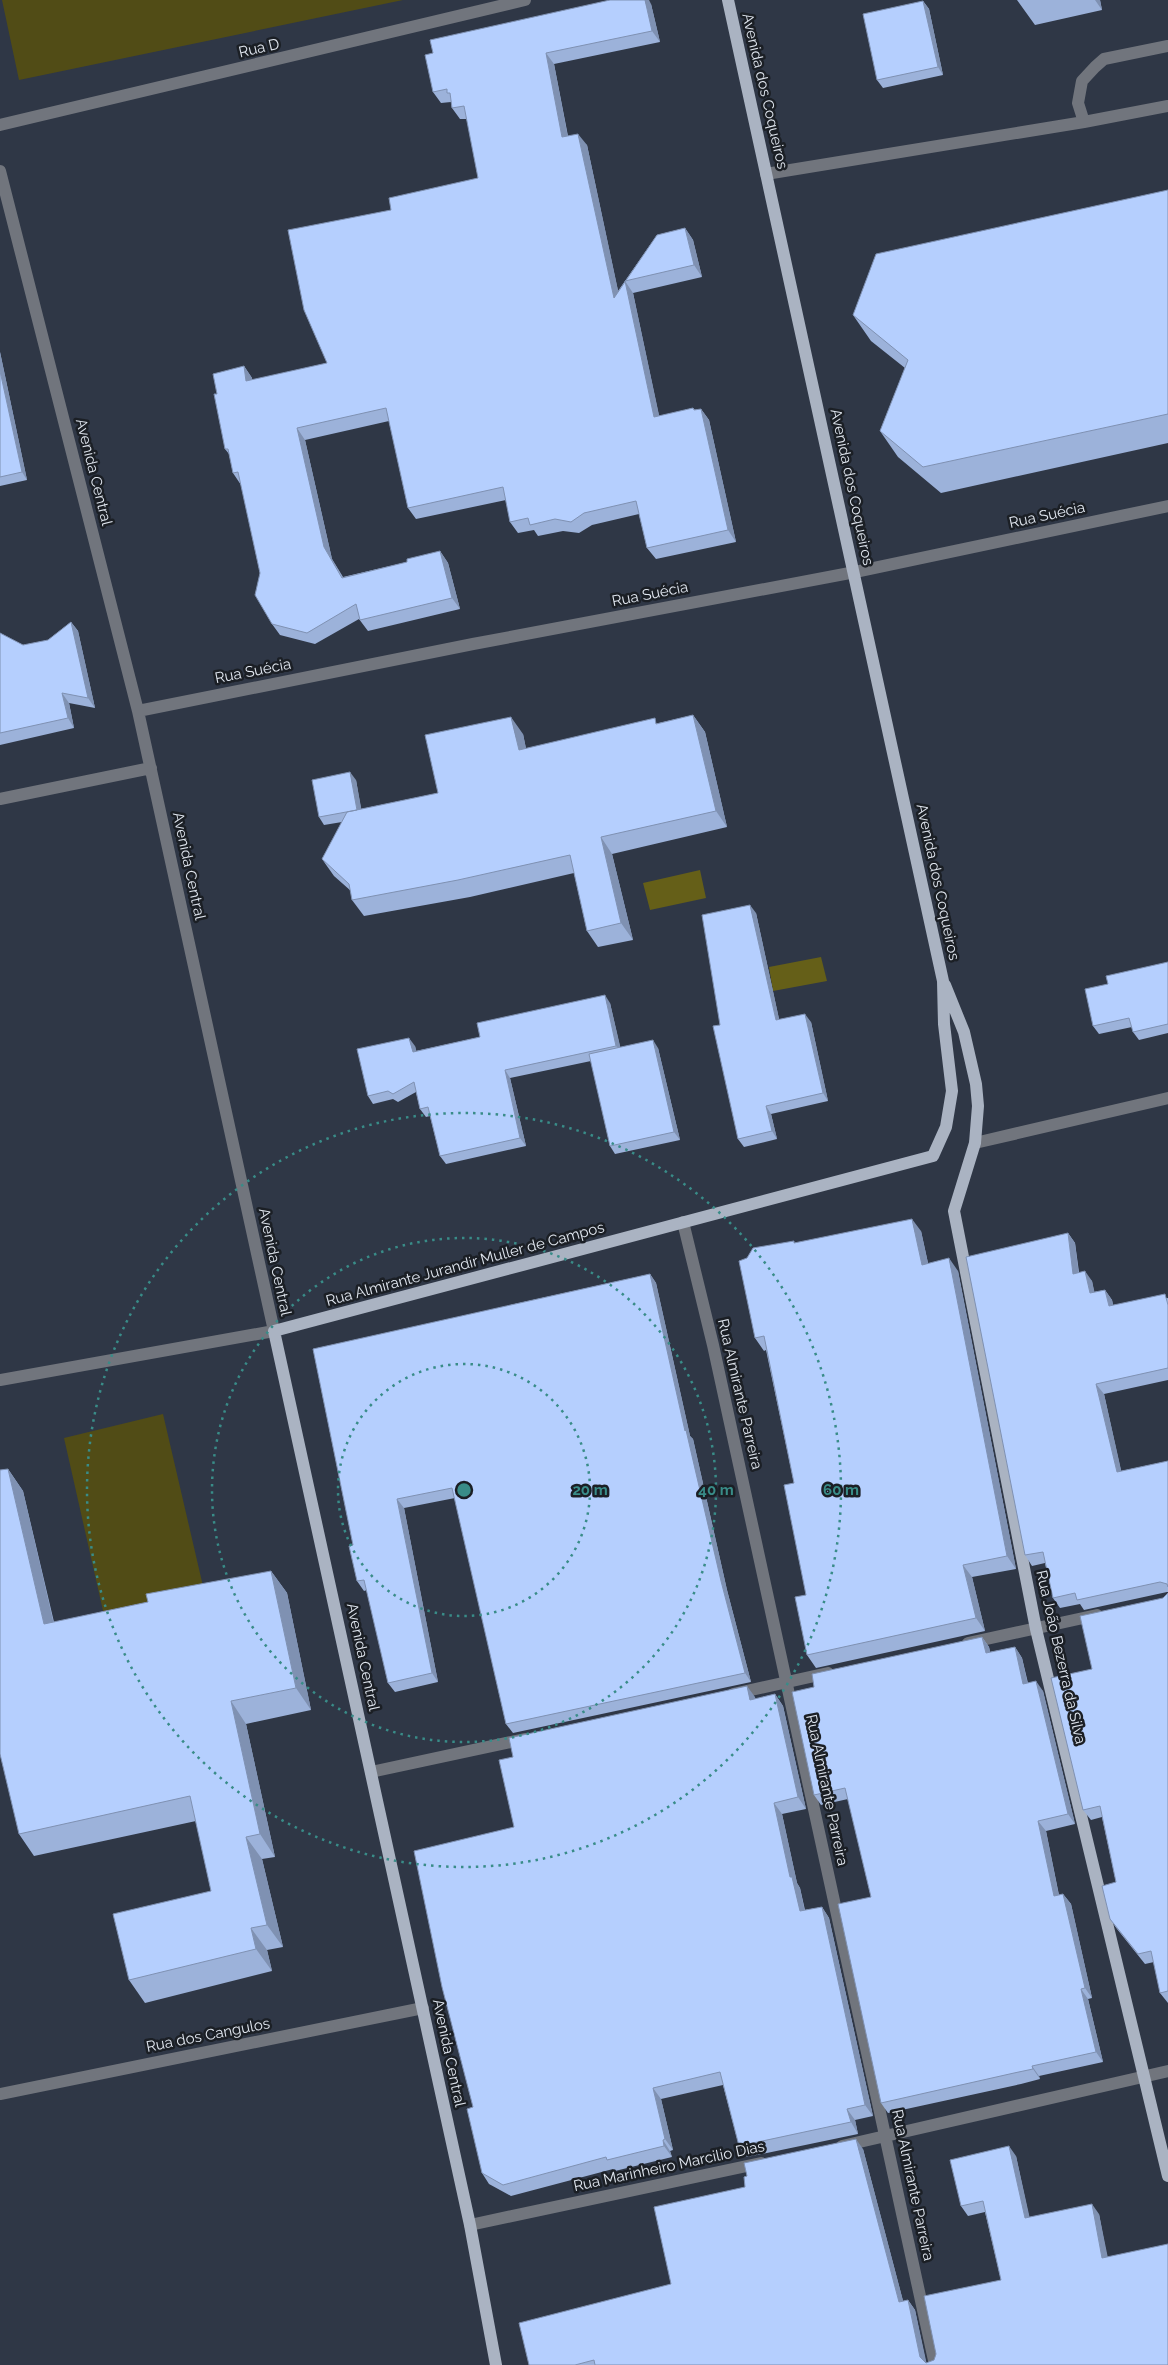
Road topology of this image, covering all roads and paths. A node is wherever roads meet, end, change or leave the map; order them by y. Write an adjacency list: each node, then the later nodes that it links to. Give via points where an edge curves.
1 (525, 0): 6 (street, Rua D)
2 (728, 0): 8 (main road, Avenida dos Coqueiros)
3 (1168, 46): 5 (street, via 1104,59 1095,67 1082,81 1078,103)
4 (1168, 106): 5 (street)
5 (1084, 122): 8 (street)
6 (0, 125)
7 (0, 171): 11 (street, Avenida Central)
8 (766, 174): 10 (main road, Avenida dos Coqueiros)
9 (1168, 506): 10 (street, Rua Suécia)
10 (854, 572): 11 (street, Rua Suécia); 14 (main road, Avenida dos Coqueiros)
11 (138, 711): 12 (street, Avenida Central)
12 (151, 768): 13 (street); 18 (street, Avenida Central)
13 (0, 799)
14 (943, 981): 16 (main road, Rua João Bezerra da Silva, via 964,1032 976,1084); 17 (main road, Rua Almirante Jurandir Muller de Campos, via 944,1024 952,1091 946,1126 933,1156)
15 (1168, 1098): 16 (street)
16 (975, 1143): 21 (main road, Rua João Bezerra da Silva, via 954,1211)
17 (683, 1222): 18 (main road, Rua Almirante Jurandir Muller de Campos); 24 (street, Rua Almirante Parreira)
18 (274, 1332): 19 (street, Rua Almirante Jurandir Muller de Campos); 27 (main road, Avenida Central)
19 (0, 1380)
20 (1111, 1612): 21 (street)
21 (1036, 1629): 22 (street); 30 (main road, Rua João Bezerra da Silva)
22 (959, 1645)
23 (844, 1670): 24 (street)
24 (787, 1682): 25 (street); 32 (street, Rua Almirante Parreira)
25 (719, 1697)
26 (536, 1736): 27 (street)
27 (371, 1772): 28 (main road, Avenida Central)
28 (423, 2008): 31 (street, Rua dos Cangulos); 36 (main road, Avenida Central)
29 (1168, 2071): 30 (street)
30 (1144, 2077): 32 (street); 35 (main road, Rua João Bezerra da Silva)
31 (0, 2094)
32 (886, 2136): 33 (street); 38 (street, Rua Almirante Parreira)
33 (828, 2148)
34 (770, 2161): 36 (street, Rua Marinheiro Marcilio Dias)
35 (1168, 2176)
36 (470, 2225): 37 (main road, Avenida Central)
37 (496, 2365)
38 (935, 2365)

